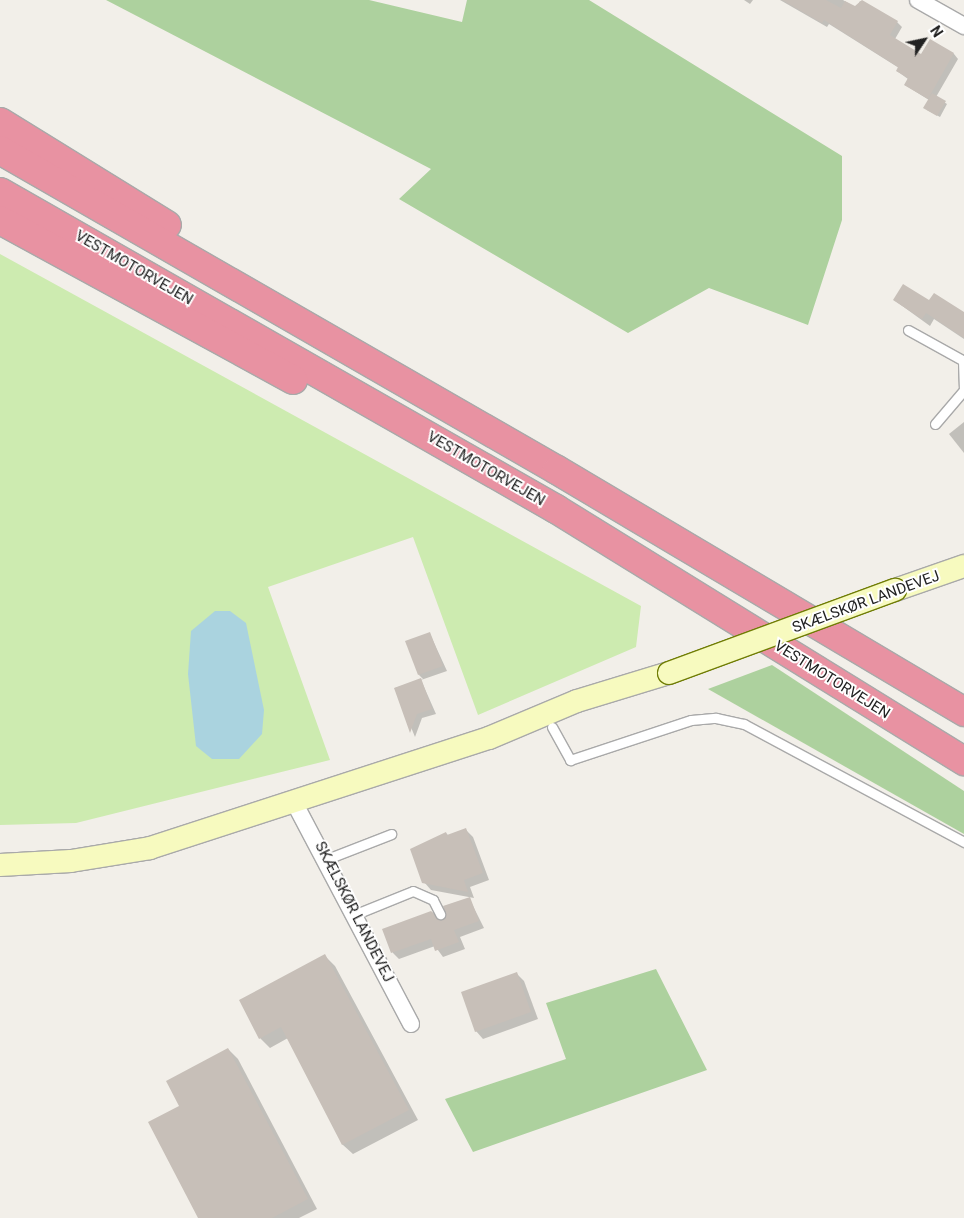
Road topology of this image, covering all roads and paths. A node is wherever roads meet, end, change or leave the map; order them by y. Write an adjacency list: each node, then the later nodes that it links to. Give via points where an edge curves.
1 (918, 0): 2 (street)
2 (964, 26)
3 (0, 122): 8 (highway, via 282,295)
4 (0, 150): 8 (highway)
5 (0, 192): 12 (highway, VESTMOTORVEJEN)
6 (0, 220): 12 (highway, via 521,506)
7 (908, 330): 9 (lane)
8 (357, 355): 15 (highway)
9 (964, 361): 10 (lane)
10 (964, 389): 11 (lane)
11 (935, 424)
12 (614, 545): 18 (highway, VESTMOTORVEJEN)
13 (964, 566): 14 (street, SKÆLSKØR LANDEVEJ, bridge)
14 (662, 676): 16 (street, SKÆLSKØR LANDEVEJ, via 622,698); 17 (street, SKÆLSKØR LANDEVEJ, via 577,701)
15 (964, 712)
16 (552, 727): 17 (street, SKÆLSKØR LANDEVEJ); 21 (lane, via 570,760 697,719 744,724)
17 (493, 737): 19 (street, SKÆLSKØR LANDEVEJ)
18 (964, 761)
19 (294, 802): 22 (street, SKÆLSKØR LANDEVEJ); 23 (street, SKÆLSKØR LANDEVEJ, via 150,848 70,861)
20 (391, 834): 22 (lane)
21 (964, 842)
22 (327, 859): 24 (street, SKÆLSKØR LANDEVEJ)
23 (0, 864)
24 (356, 914): 25 (lane, via 413,891 433,900); 26 (street, SKÆLSKØR LANDEVEJ)
25 (440, 914)
26 (411, 1024)

